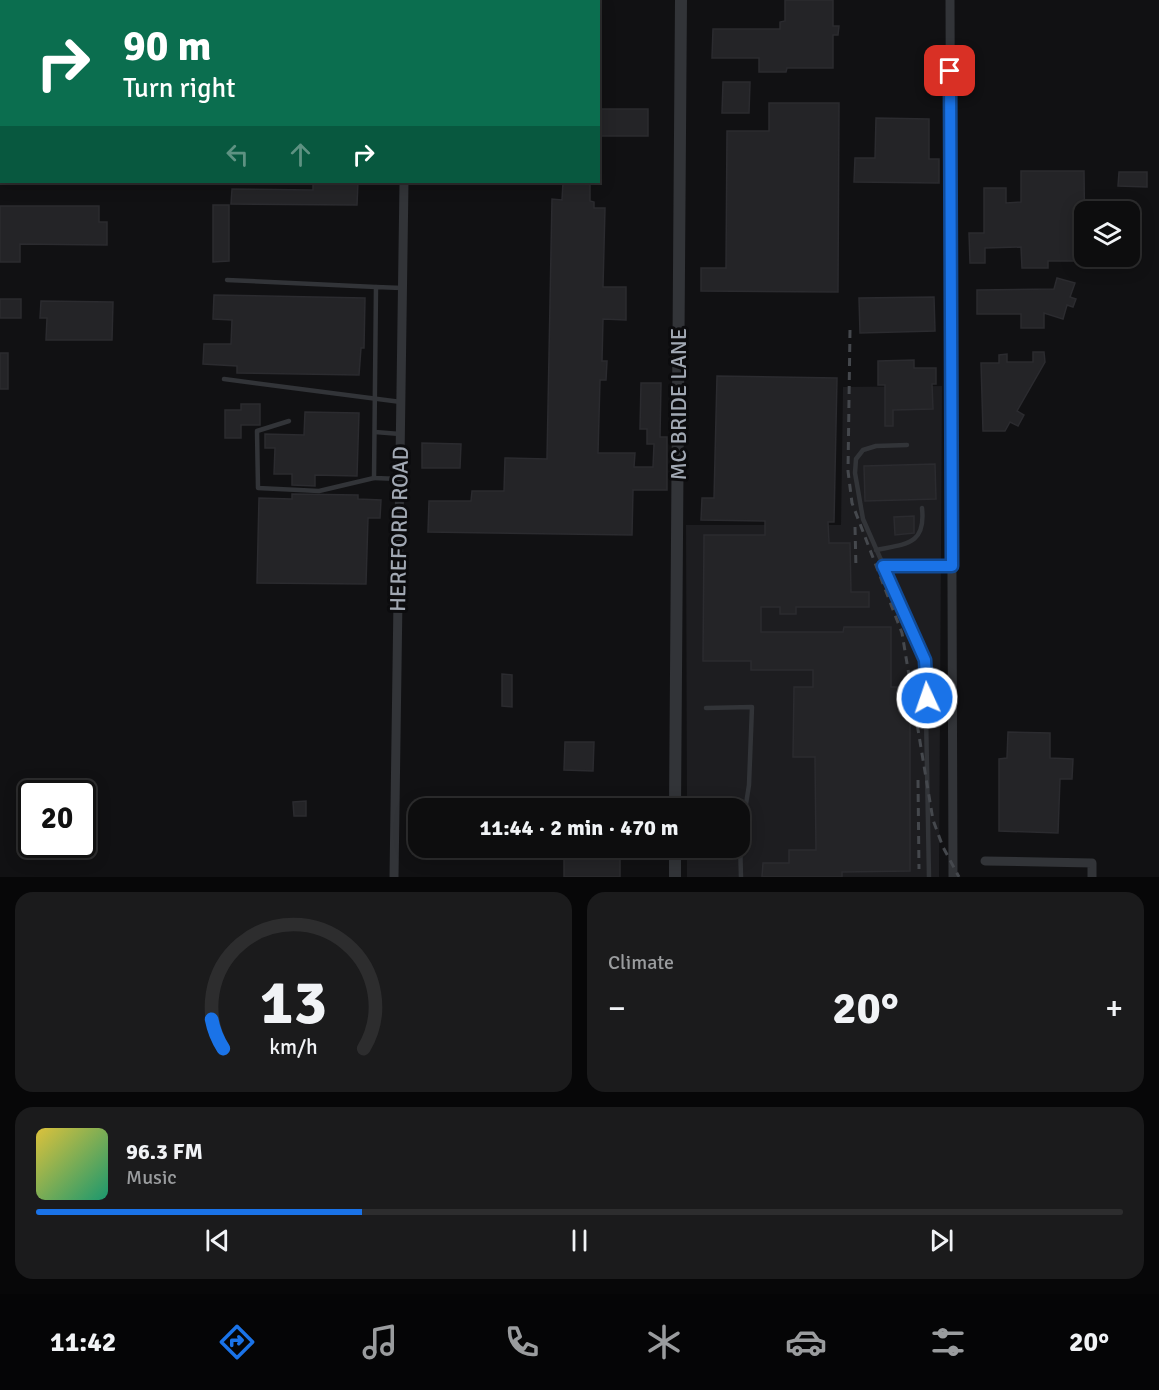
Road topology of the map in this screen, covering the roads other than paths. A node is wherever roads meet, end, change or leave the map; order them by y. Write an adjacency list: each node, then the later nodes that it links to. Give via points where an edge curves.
1 (681, 0): 21 (street, MC BRIDE LANE)
2 (950, 0): 19 (street)
3 (404, 183): 6 (street, HEREFORD ROAD)
4 (227, 280): 5 (lane)
5 (376, 287): 6 (lane); 8 (lane)
6 (402, 288): 9 (street, HEREFORD ROAD)
7 (224, 379): 8 (lane)
8 (375, 398): 9 (lane); 11 (lane)
9 (401, 402): 12 (street, HEREFORD ROAD)
10 (289, 421): 14 (lane, via 257,431 258,488 319,491)
11 (375, 432): 12 (lane); 14 (lane)
12 (400, 434): 15 (street, HEREFORD ROAD)
13 (907, 445): 17 (lane, via 870,448 856,459 857,493)
14 (374, 478): 15 (lane)
15 (400, 479): 24 (street, HEREFORD ROAD)
16 (922, 508): 17 (lane, via 921,533 915,540)
17 (876, 550): 18 (lane)
18 (883, 566): 19 (lane); 27 (lane, via 925,660)
19 (952, 566): 28 (street)
20 (706, 708): 26 (lane, via 752,707 749,785 740,842)
21 (675, 798)
22 (675, 858): 25 (street)
23 (985, 861): 29 (street, via 1092,863)
24 (394, 877)
25 (675, 877)
26 (741, 877)
27 (929, 877)
28 (953, 877)
29 (1092, 877)

